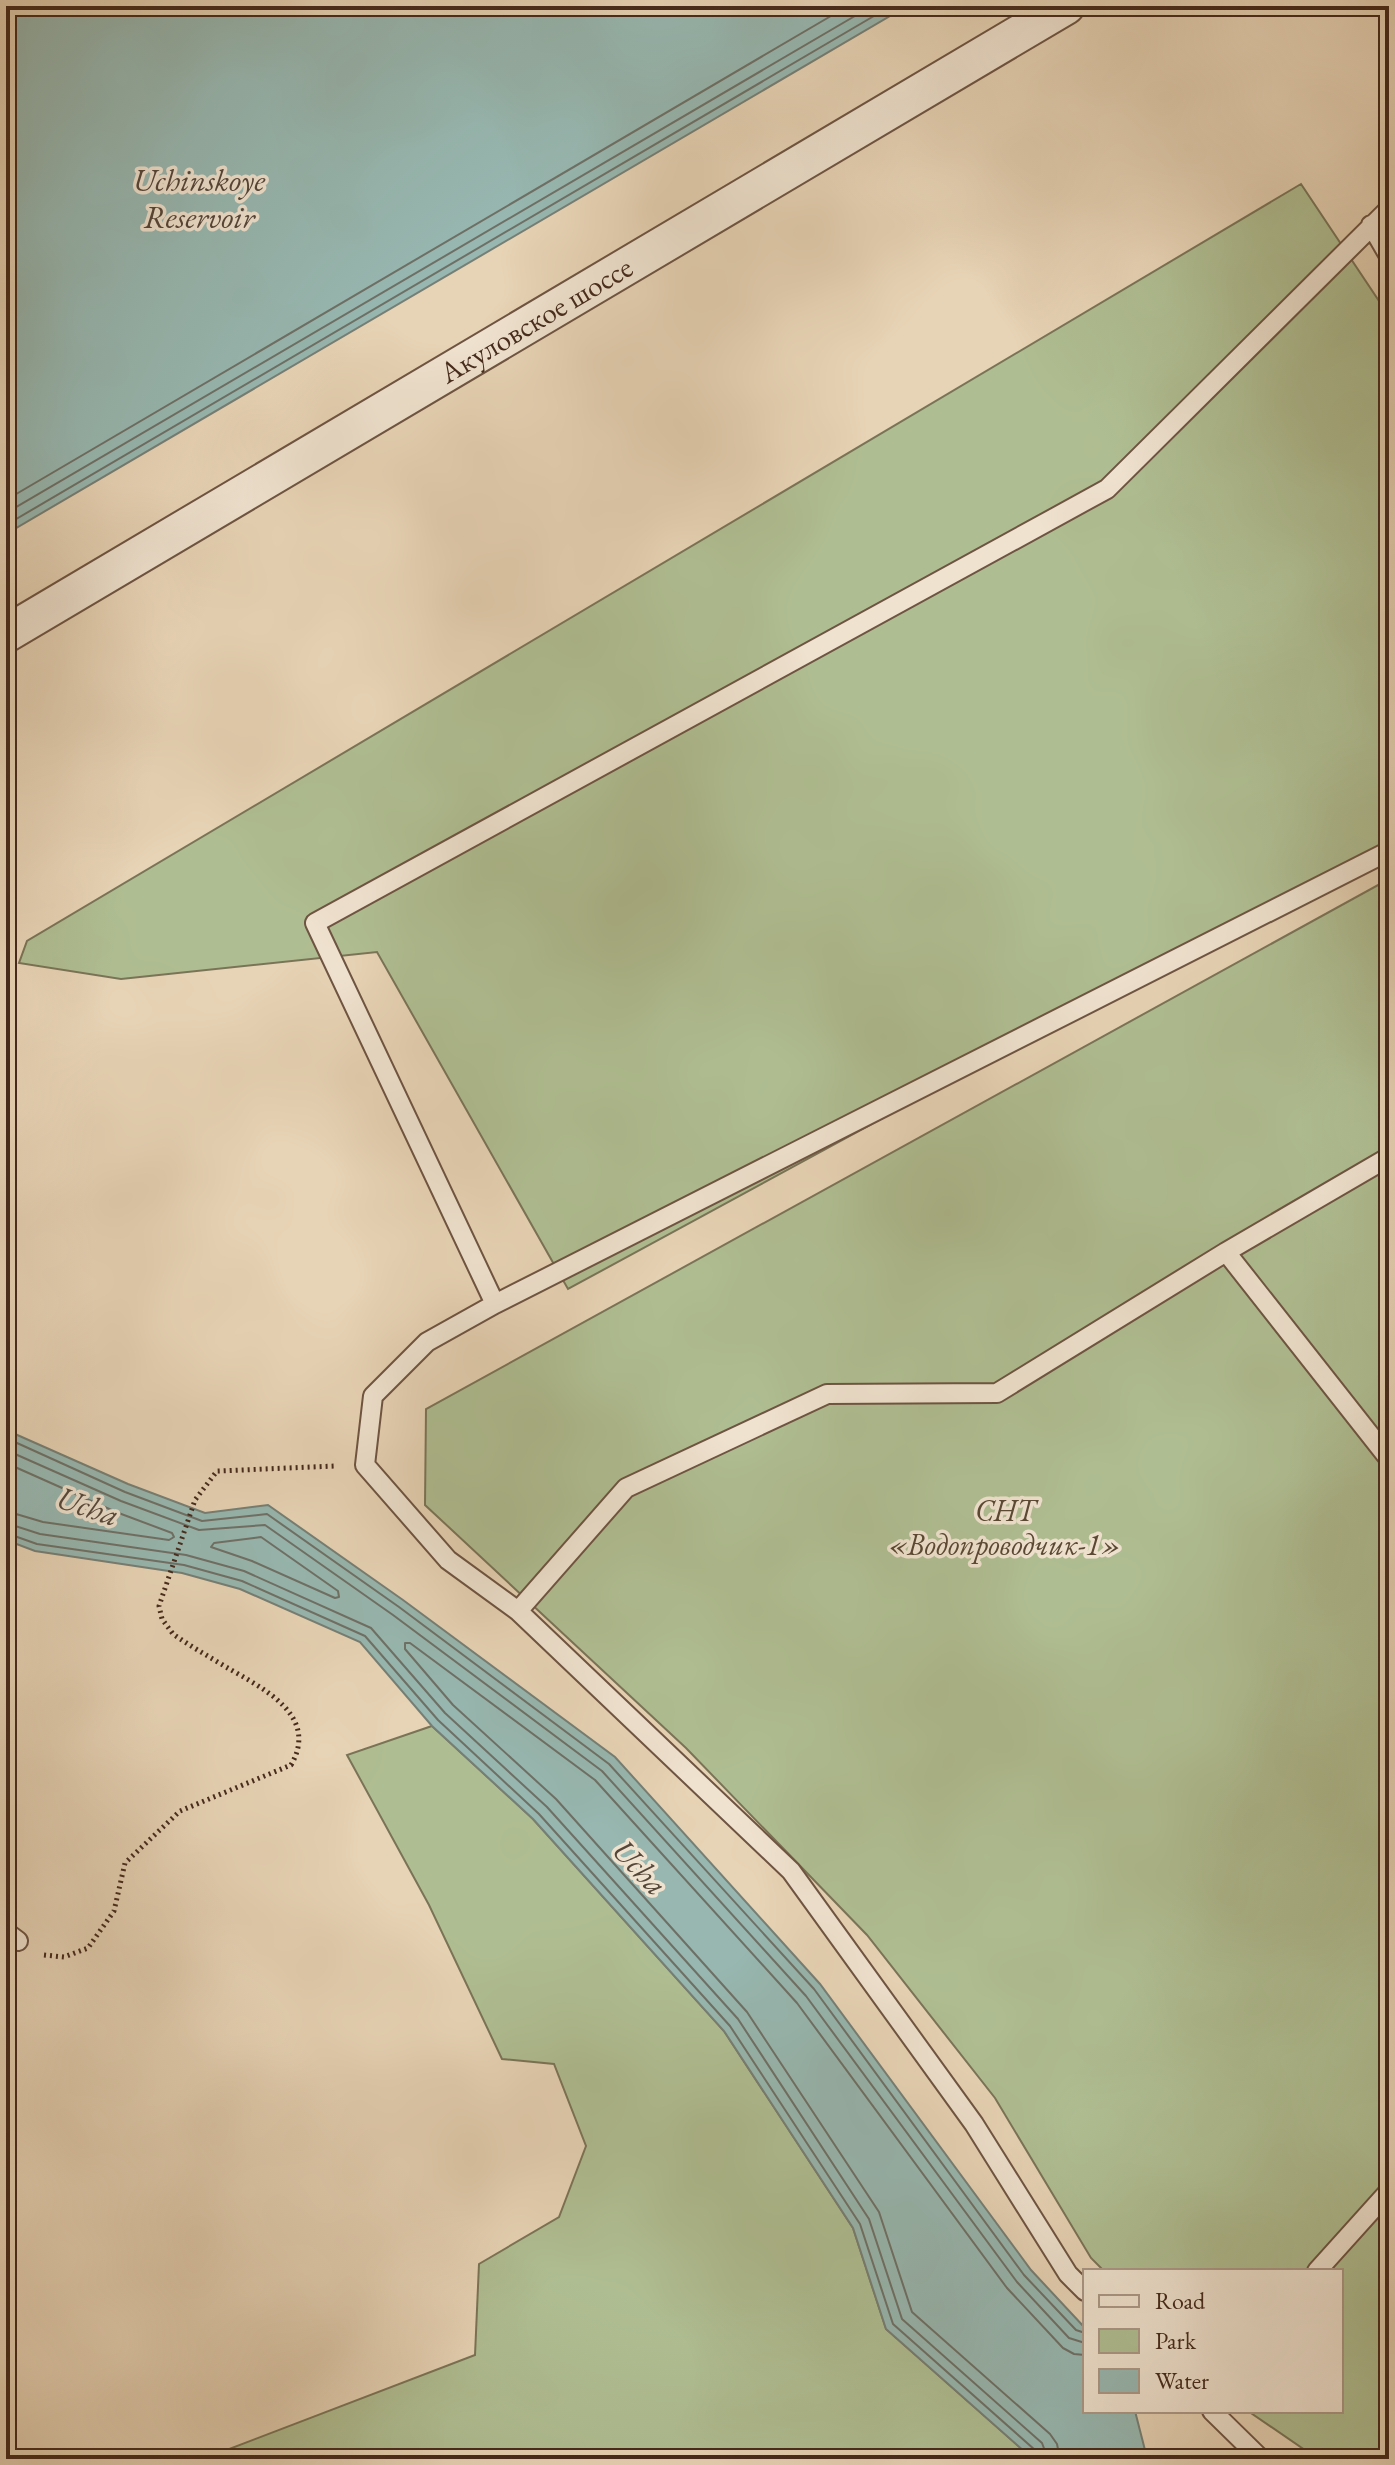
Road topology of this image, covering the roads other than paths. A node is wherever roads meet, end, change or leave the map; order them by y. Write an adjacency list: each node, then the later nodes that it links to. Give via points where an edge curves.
1 (1066, 6): 5 (street, Акуловское шоссе)
2 (1389, 209): 3 (lane)
3 (1371, 225): 4 (lane); 9 (lane, via 1107,489 315,923)
4 (1389, 256)
5 (6, 634)
6 (1389, 851): 9 (lane)
7 (1389, 1157): 8 (lane)
8 (1226, 1252): 10 (lane); 11 (lane, via 997,1393 827,1394 626,1488)
9 (495, 1304): 11 (lane, via 427,1342 373,1396 365,1465 448,1560)
10 (1389, 1459)
11 (518, 1611): 14 (lane, via 791,1871 974,2124 1068,2274)
12 (1389, 2191): 13 (lane)
13 (1319, 2269)
14 (1083, 2289)
15 (1214, 2413): 16 (lane)
16 (1261, 2459)

